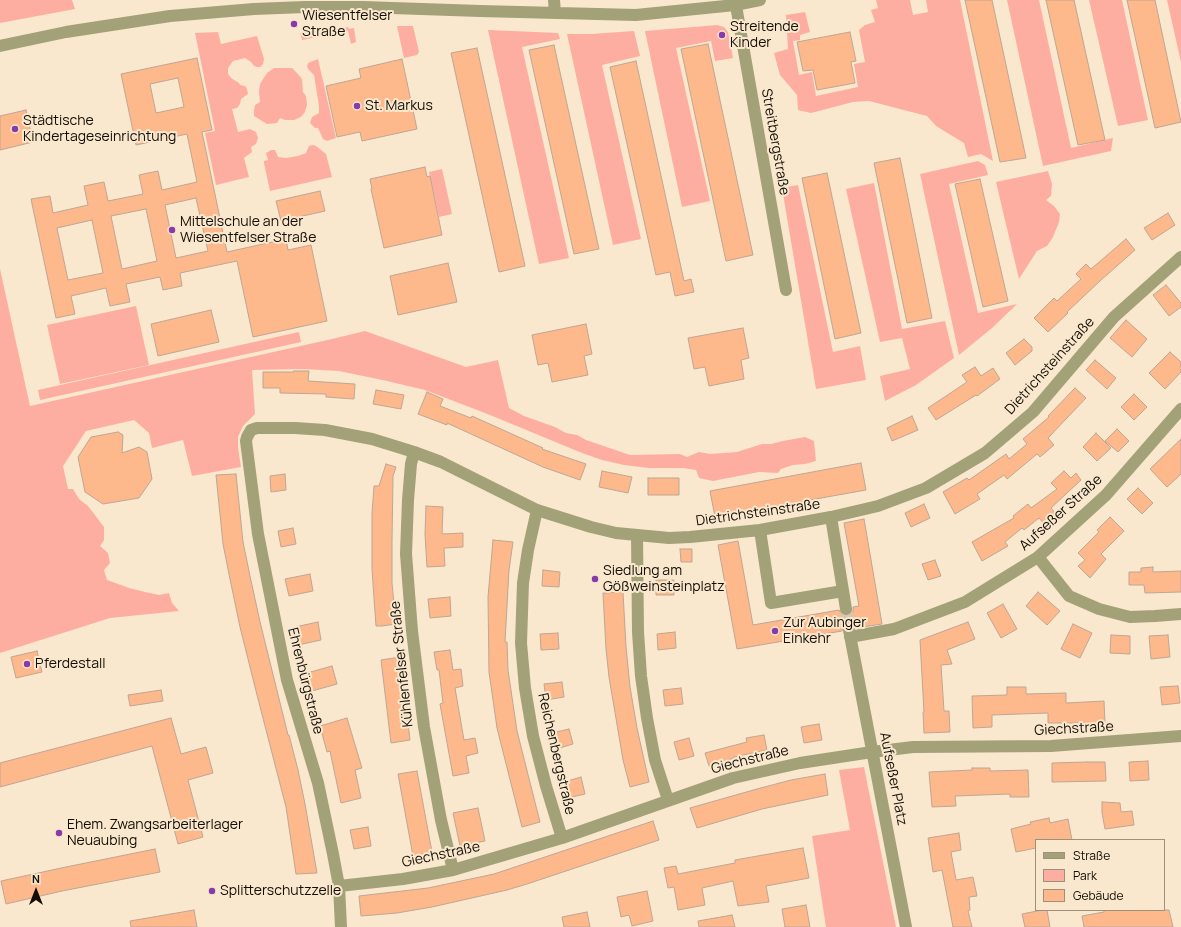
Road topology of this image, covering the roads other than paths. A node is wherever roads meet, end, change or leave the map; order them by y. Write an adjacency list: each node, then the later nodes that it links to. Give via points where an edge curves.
1 (554, 0): 5 (street)
2 (760, 0): 4 (street)
3 (362, 3): 5 (street); 6 (street, via 181,15 73,31)
4 (735, 3): 5 (street, via 636,15); 8 (street, Streitbergstraße)
5 (555, 13)
6 (0, 46)
7 (1181, 257): 13 (street, Dietrichsteinstraße, via 1114,317 1033,412 985,453 926,488 878,506)
8 (786, 290)
9 (1181, 409): 16 (street, Aufseßer Straße, via 1106,495)
10 (246, 441): 11 (street, Dietrichsteinstraße, via 253,429 295,428 325,430 372,439); 26 (street, Ehrenbürgstraße, via 258,534 287,680 318,783)
11 (414, 452): 12 (street, Dietrichsteinstraße, via 441,462); 25 (street, Kühlenfelser Straße, via 411,464 406,554 412,631 424,727)
12 (537, 510): 15 (street, Dietrichsteinstraße, via 591,527); 24 (street, Reichenbergstraße, via 523,583 521,643 533,736)
13 (831, 517): 14 (street, Dietrichsteinstraße); 17 (street)
14 (760, 530): 15 (street, Dietrichsteinstraße, via 669,538); 17 (street, via 771,603)
15 (637, 535): 23 (street, via 641,676 655,760)
16 (1038, 557): 19 (street, via 1069,596 1099,610 1130,616); 20 (street, Aufseßer Straße, via 965,602)
17 (843, 592): 18 (street)
18 (846, 609)
19 (1181, 614)
20 (894, 629): 22 (street, Aufseßer Platz, via 850,633)
21 (1181, 736): 22 (street, Giechstraße, via 1051,746 914,747)
22 (872, 752): 23 (street, Giechstraße, via 800,763 733,778); 28 (street, Aufseßer Platz)
23 (668, 800): 24 (street, Giechstraße)
24 (562, 838): 25 (street, Giechstraße)
25 (452, 870): 26 (street, Giechstraße, via 403,879)
26 (339, 886): 27 (street, Ehrenbürgstraße)
27 (341, 927)
28 (906, 927)

